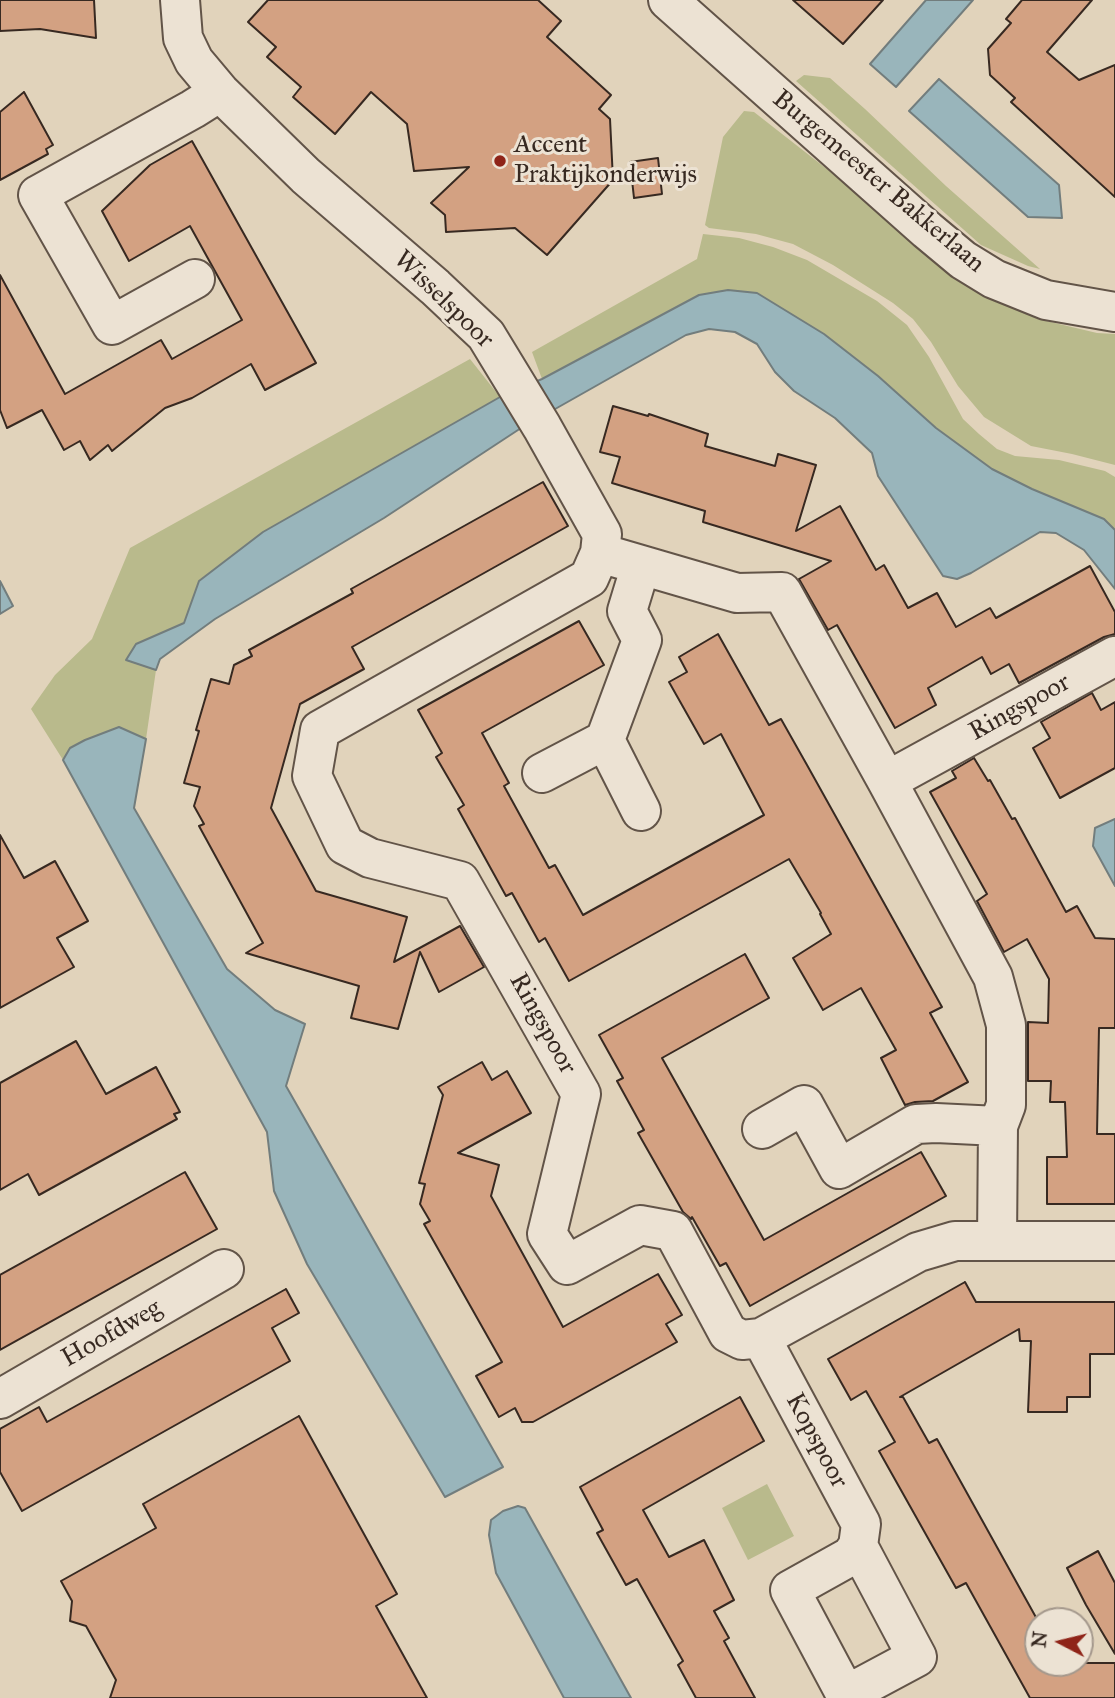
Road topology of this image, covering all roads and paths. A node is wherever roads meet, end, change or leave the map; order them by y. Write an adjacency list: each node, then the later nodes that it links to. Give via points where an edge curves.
1 (180, 0): 3 (street, Wisselspoor, via 183,38 194,61)
2 (668, 0): 5 (street, Burgemeester Bakkerlaan, via 973,266 1046,300)
3 (220, 92): 4 (street, via 38,195 112,325); 6 (street, Wisselspoor, via 306,176 486,335 602,534)
4 (195, 279)
5 (1115, 312)
6 (600, 553): 7 (street); 18 (street, Ringspoor, via 589,578 320,730 312,776 345,845 370,858 460,881 581,1094 547,1234 567,1265 640,1225 673,1231 728,1333 742,1340)
7 (641, 565): 9 (street, via 627,611 642,640); 11 (street, via 737,593 782,592)
8 (1115, 656): 11 (street, Ringspoor)
9 (605, 740): 10 (street); 12 (street)
10 (542, 774)
11 (887, 781): 13 (street, via 993,977 1006,1025 1006,1105)
12 (641, 811)
13 (998, 1126): 14 (street, via 916,1124 839,1169 804,1105); 15 (street)
14 (761, 1129)
15 (996, 1241): 16 (street); 18 (street, via 955,1241 918,1252)
16 (1115, 1241)
17 (224, 1269): 19 (street, Hoofdweg)
18 (761, 1338): 20 (street, Kopspoor, via 861,1524)
19 (0, 1399)
20 (858, 1546)

